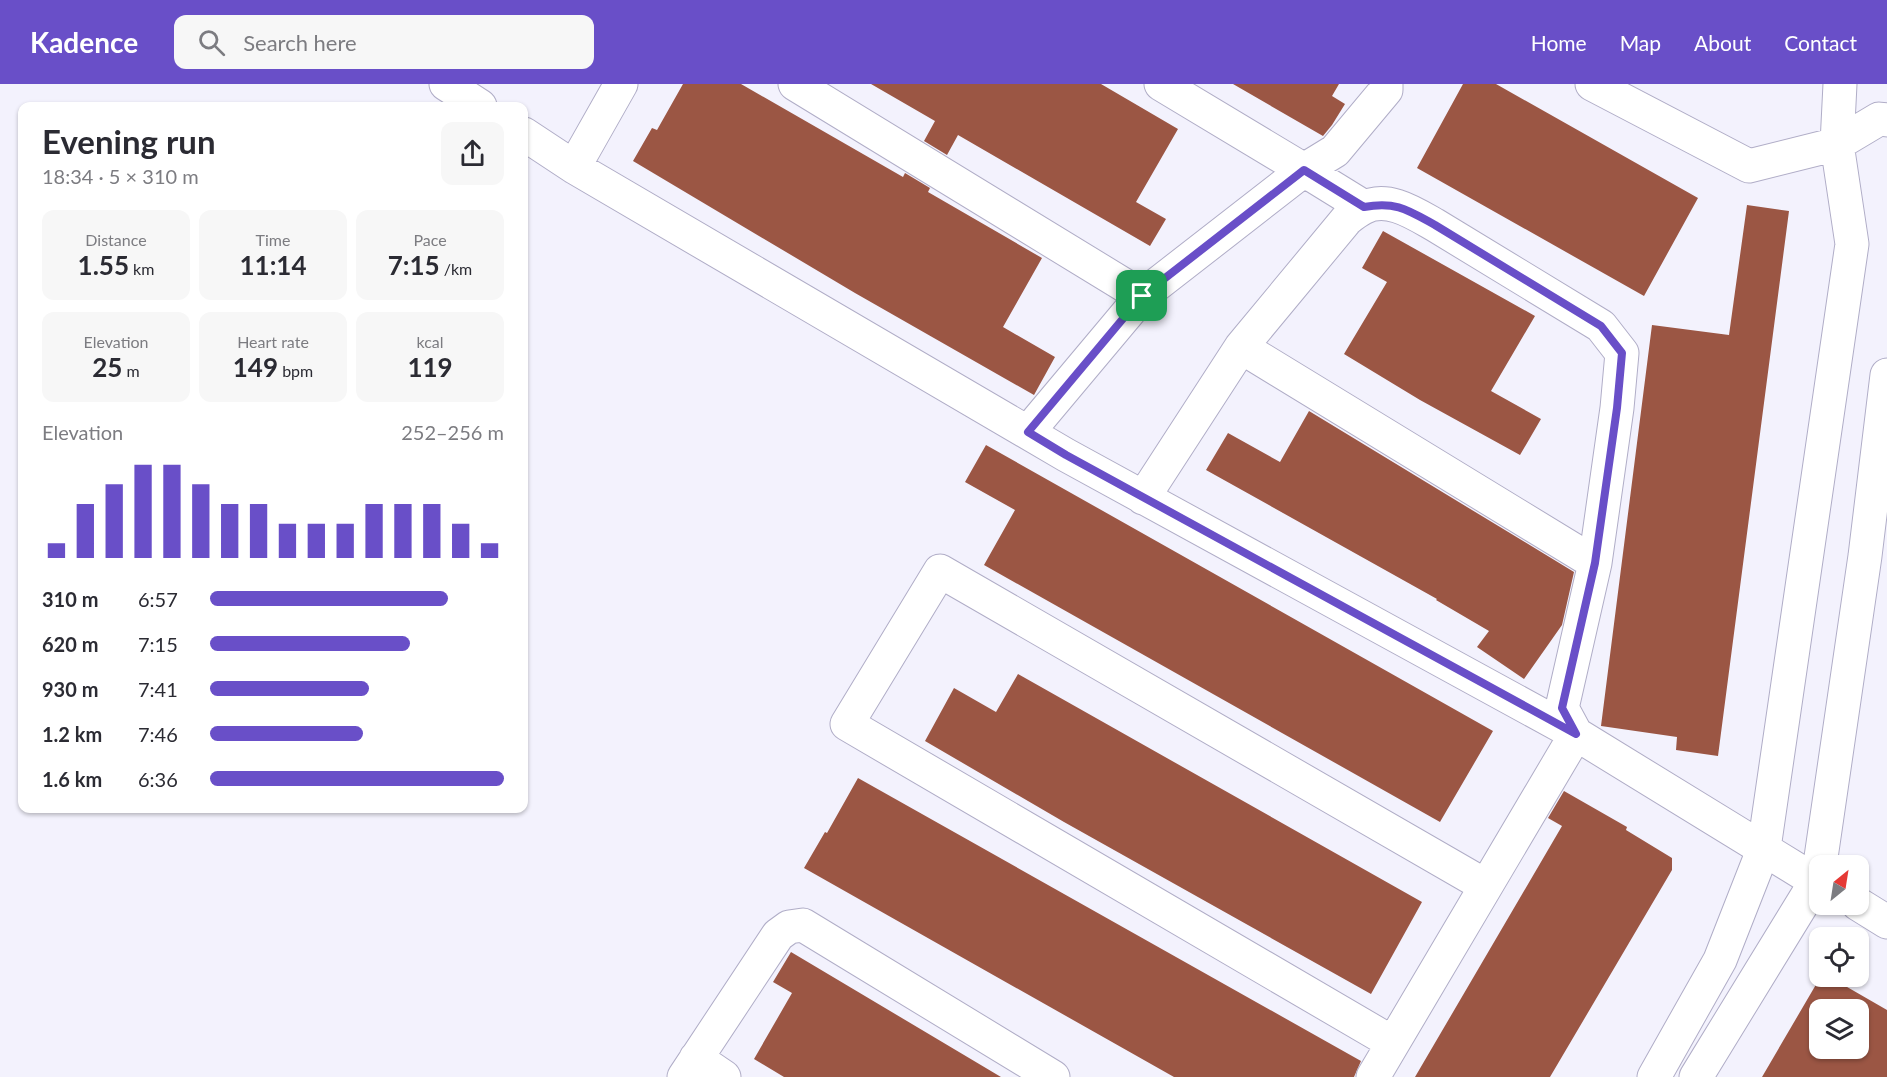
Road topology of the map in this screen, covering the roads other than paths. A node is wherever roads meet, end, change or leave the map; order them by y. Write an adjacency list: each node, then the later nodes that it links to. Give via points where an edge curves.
1 (446, 84): 8 (street)
2 (621, 84): 12 (street)
3 (795, 84): 15 (street)
4 (1161, 84): 13 (street)
5 (1386, 84): 13 (street, via 1386,90 1335,151)
6 (1592, 84): 11 (street, via 1749,166)
7 (1840, 84): 11 (street)
8 (474, 102)
9 (1883, 120): 11 (street)
10 (528, 137): 12 (street)
11 (1837, 144): 22 (street, via 1852,244)
12 (574, 167): 18 (street)
13 (1304, 170): 14 (street); 15 (street)
14 (1364, 207): 16 (street, via 1347,219); 20 (street, via 1383,203 1408,210 1435,225 1601,326 1622,353)
15 (1142, 296): 18 (street)
16 (1241, 348): 19 (street); 20 (street)
17 (1887, 375): 23 (street, via 1865,556)
18 (1045, 443): 19 (street)
19 (1143, 498): 21 (street)
20 (1595, 563): 21 (street, via 1562,708)
21 (1576, 734): 22 (street); 26 (street)
22 (1764, 848): 24 (street); 34 (street, via 1719,960)
23 (1813, 855)
24 (1809, 874)
25 (1809, 877): 35 (street)
26 (1486, 886): 29 (street); 29 (street, via 940,571 847,724)
27 (1869, 911): 28 (street)
28 (1887, 922)
29 (1394, 1043): 33 (street)
30 (690, 1067): 31 (street); 32 (street, via 778,935 789,927 802,925)
31 (724, 1077)
32 (1053, 1077)
33 (1373, 1077)
34 (1654, 1077)
35 (1696, 1077)

